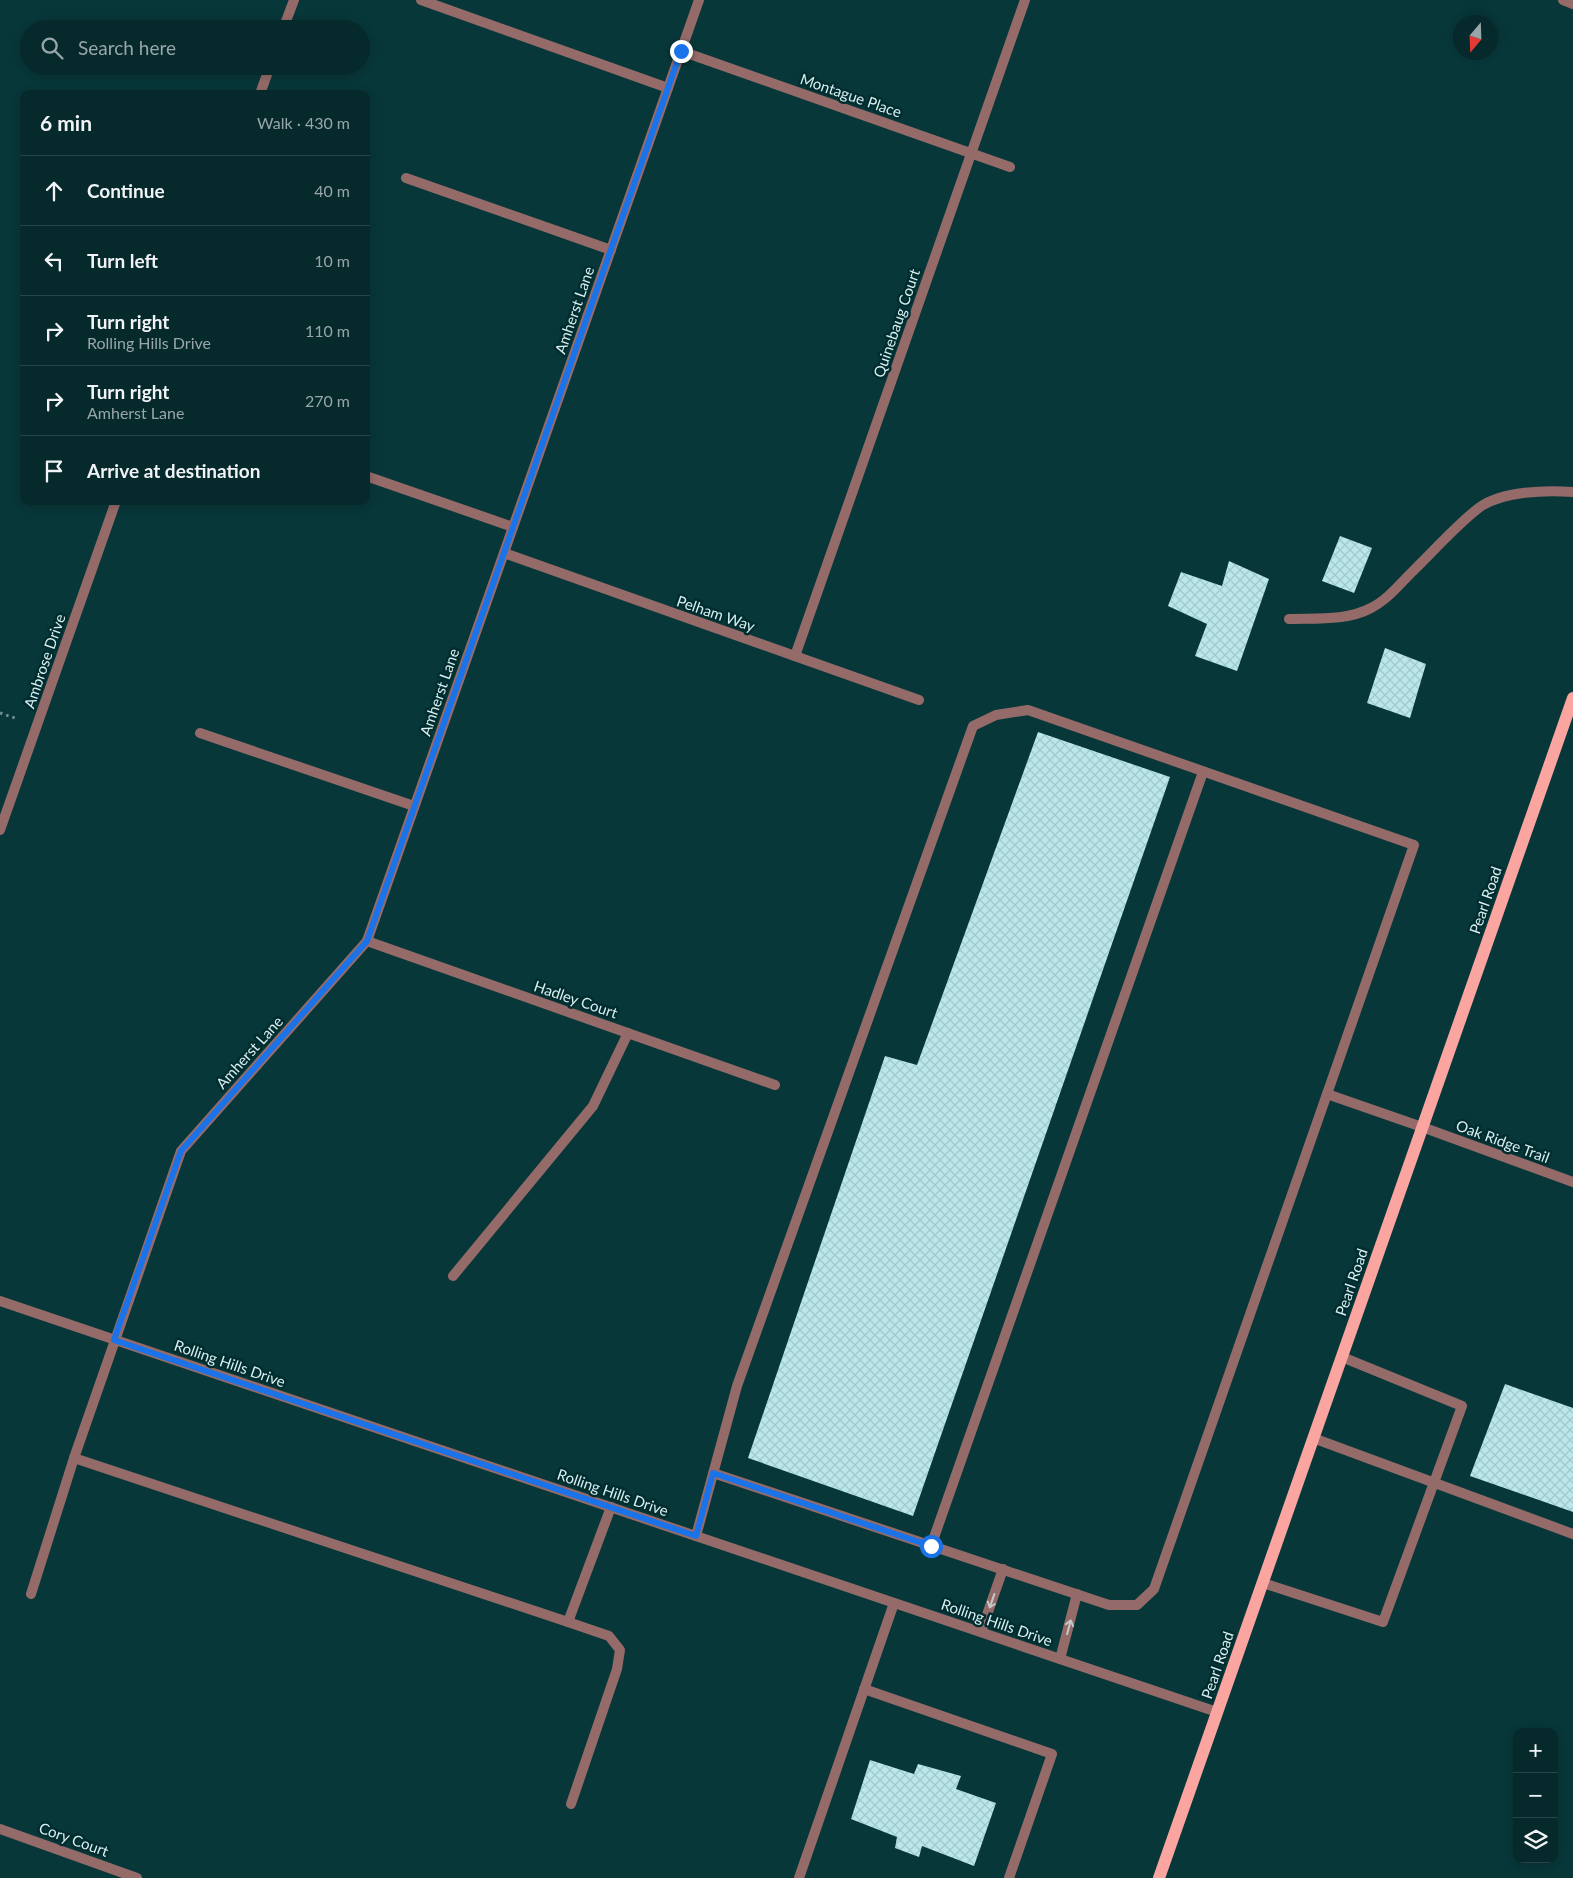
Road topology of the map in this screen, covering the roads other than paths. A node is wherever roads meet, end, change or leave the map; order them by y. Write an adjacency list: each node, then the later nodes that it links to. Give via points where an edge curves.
1 (294, 0): 7 (street)
2 (421, 0): 10 (street)
3 (699, 0): 8 (street, Amherst Lane)
4 (1025, 0): 12 (street, Quinebaug Court)
5 (1563, 0): 6 (street)
6 (1573, 4)
7 (287, 20)
8 (681, 51): 10 (street, Amherst Lane); 12 (street, Montague Place)
9 (267, 75): 11 (street)
10 (668, 88): 15 (street, Amherst Lane)
11 (261, 90)
12 (972, 153): 13 (street, Montague Place); 22 (street, Quinebaug Court)
13 (1010, 167)
14 (406, 178): 15 (street)
15 (610, 250): 19 (street, Amherst Lane)
16 (370, 477): 19 (street)
17 (1573, 492): 21 (street, via 1521,493 1481,506 1372,608 1328,618)
18 (115, 505): 28 (street, Ambrose Drive)
19 (514, 527): 20 (street, Amherst Lane)
20 (504, 554): 22 (street, Pelham Way); 27 (street, Amherst Lane)
21 (1288, 619)
22 (795, 656): 24 (street, Pelham Way)
23 (1573, 698): 33 (main road, Pearl Road)
24 (919, 700)
25 (200, 733): 27 (street)
26 (1203, 772): 32 (street, via 1414,845); 41 (street, via 1028,710 996,715 973,726 740,1376); 46 (street)
27 (414, 806): 29 (street, Amherst Lane)
28 (0, 830)
29 (367, 941): 30 (street, Hadley Court); 37 (street, Amherst Lane, via 181,1151)
30 (628, 1033): 31 (street, Hadley Court); 35 (street, via 593,1106)
31 (775, 1085)
32 (1327, 1094): 33 (street, Oak Ridge Trail); 50 (street, via 1154,1590 1137,1605 1109,1605)
33 (1422, 1128): 34 (street, Oak Ridge Trail); 38 (main road, Pearl Road)
34 (1573, 1182)
35 (453, 1276)
36 (0, 1301): 37 (street, Rolling Hills Drive)
37 (114, 1340): 40 (street, Amherst Lane); 43 (street, Rolling Hills Drive)
38 (1342, 1357): 39 (main road, Pearl Road); 42 (street, via 1462,1406)
39 (1313, 1438): 42 (street); 48 (main road, Pearl Road)
40 (74, 1458): 49 (street, Amherst Lane); 52 (street)
41 (713, 1473): 45 (street); 46 (street)
42 (1435, 1484): 44 (street); 48 (street, via 1383,1622)
43 (611, 1508): 45 (street, Rolling Hills Drive); 52 (street)
44 (1573, 1534)
45 (696, 1536): 51 (street, Rolling Hills Drive)
46 (931, 1546): 47 (street)
47 (1002, 1569): 50 (street); 53 (street, one-way to 53)
48 (1262, 1583): 56 (main road, Pearl Road)
49 (31, 1594)
50 (1077, 1594): 54 (street, one-way to 50)
51 (894, 1603): 53 (street, Rolling Hills Drive); 55 (street)
52 (568, 1622): 57 (street, via 610,1636 620,1650 617,1669)
53 (981, 1632): 54 (street, Rolling Hills Drive)
54 (1060, 1660): 56 (street, Rolling Hills Drive)
55 (864, 1689): 60 (street); 61 (street, via 1052,1754)
56 (1217, 1712): 62 (main road, Pearl Road)
57 (571, 1804)
58 (0, 1829): 59 (street, Cory Court)
59 (137, 1878)
60 (798, 1878)
61 (1009, 1878)
62 (1158, 1878)

